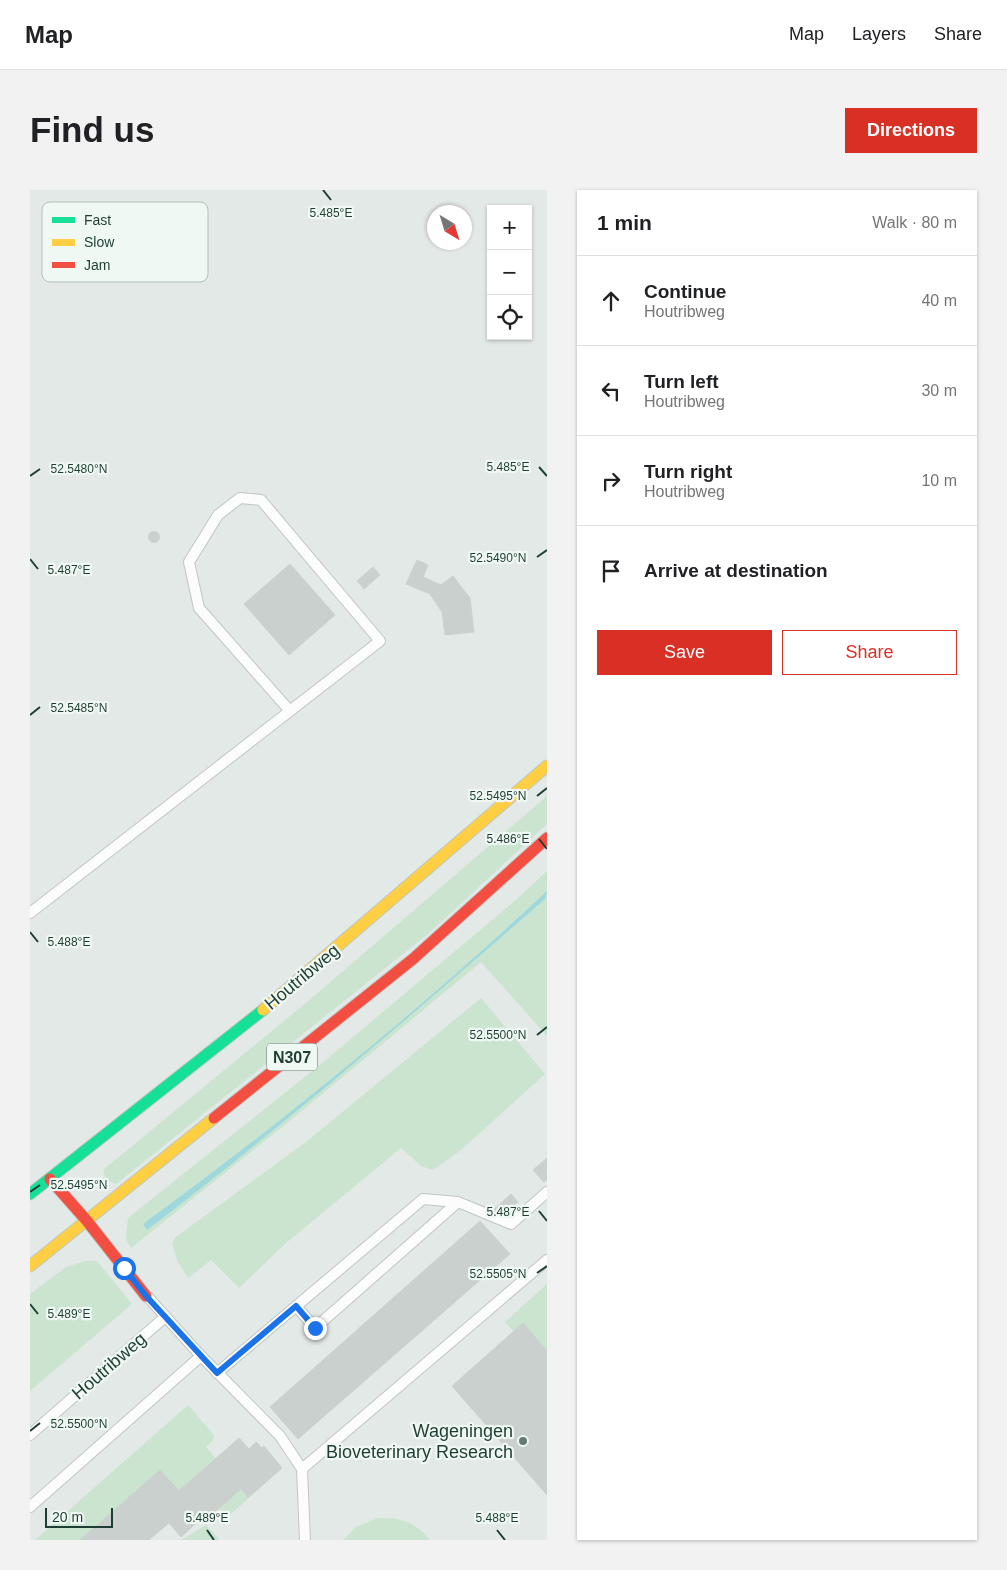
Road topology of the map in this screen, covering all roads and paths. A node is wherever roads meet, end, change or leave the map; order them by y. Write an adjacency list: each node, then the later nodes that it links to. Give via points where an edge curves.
1 (290, 711): 1 (lane, via 380,641 261,500 240,498 218,515 190,562 199,608); 4 (lane)
2 (547, 766): 5 (main road, Houtribweg, via 281,996)
3 (547, 838): 9 (main road, N307, via 414,960)
4 (30, 913)
5 (50, 1179): 7 (main road, Houtribweg); 9 (main road)
6 (547, 1192): 8 (lane, via 511,1224)
7 (30, 1194)
8 (458, 1202): 13 (lane, via 423,1199); 13 (lane, via 315,1328)
9 (87, 1221): 11 (main road, N307); 12 (main road)
10 (547, 1260): 18 (lane)
11 (30, 1266)
12 (146, 1296): 14 (lane)
13 (296, 1306): 16 (lane)
14 (165, 1317): 15 (lane); 17 (lane, Houtribweg)
15 (201, 1356): 16 (lane); 19 (lane)
16 (217, 1373): 18 (lane, via 280,1436)
17 (30, 1435)
18 (302, 1468): 20 (lane)
19 (30, 1507)
20 (305, 1540)

